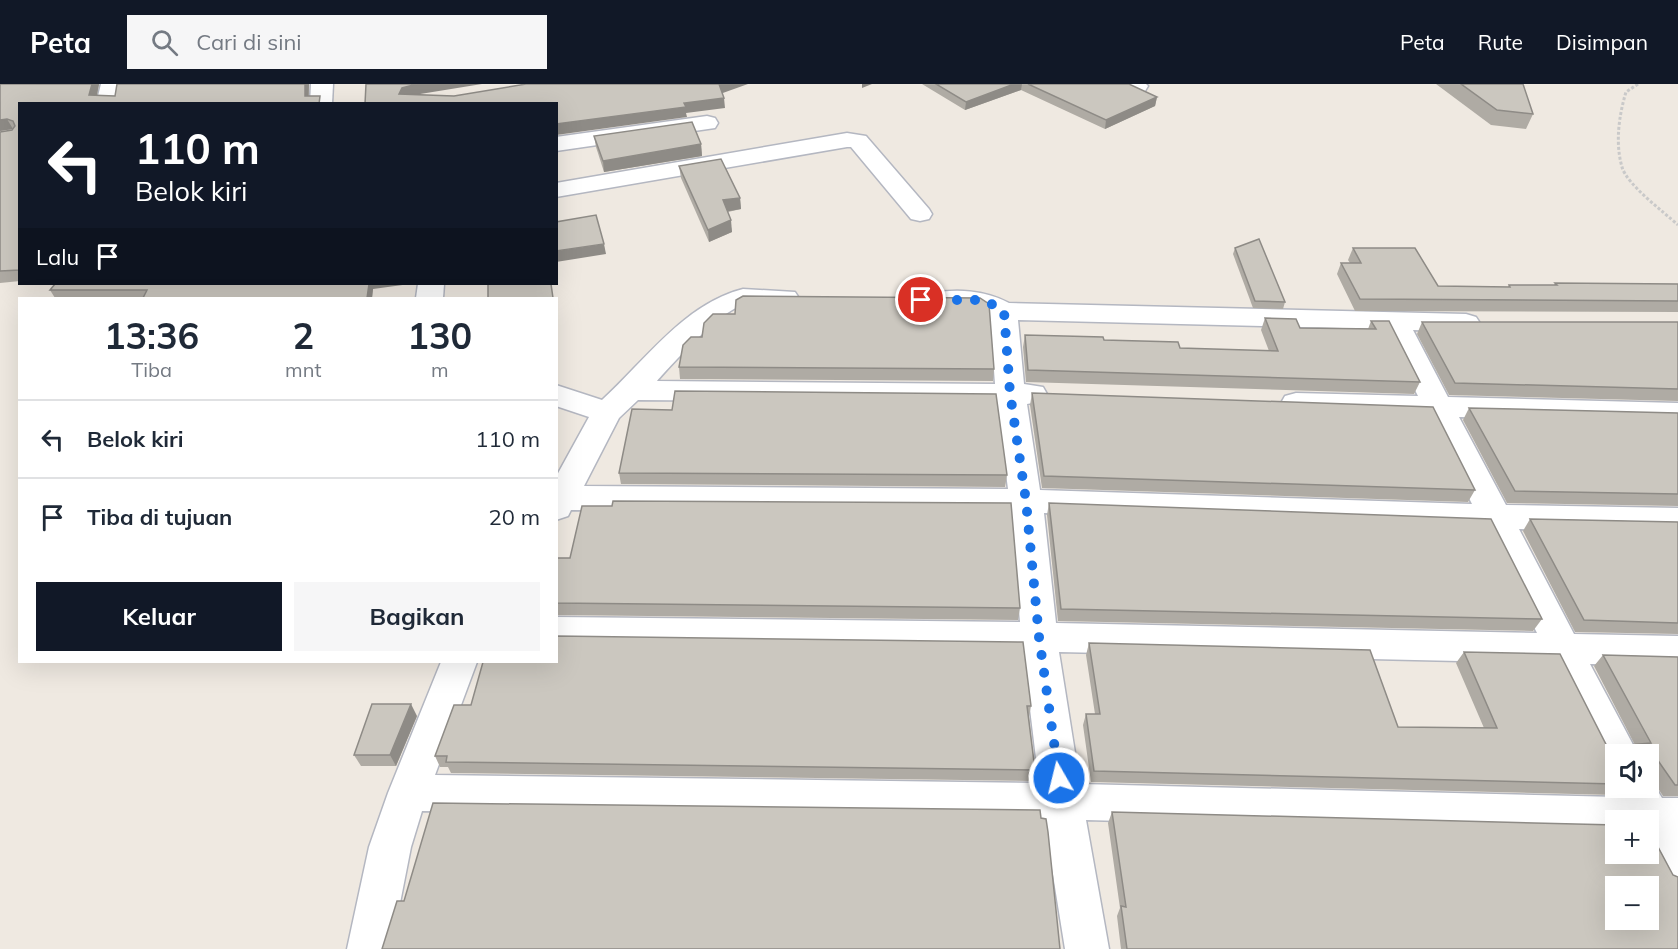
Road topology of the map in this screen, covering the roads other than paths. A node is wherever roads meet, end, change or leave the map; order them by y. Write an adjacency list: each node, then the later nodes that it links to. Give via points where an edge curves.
1 (112, 84): 3 (street)
2 (322, 84): 4 (street)
3 (108, 102)
4 (321, 102)
5 (707, 123): 6 (street)
6 (558, 144)
7 (558, 190): 8 (street, via 848,140 858,141)
8 (920, 214)
9 (814, 298): 14 (street, via 729,300 688,331)
10 (908, 300): 11 (street, via 984,300)
11 (1004, 311): 12 (street); 15 (street)
12 (1395, 322): 13 (street); 19 (street)
13 (1489, 323)
14 (632, 390): 15 (street); 20 (street)
15 (1010, 393): 16 (street); 22 (street)
16 (1058, 394)
17 (558, 396): 20 (street)
18 (1272, 402): 19 (street)
19 (1438, 407): 21 (street); 24 (street)
20 (607, 411): 23 (street)
21 (1678, 413)
22 (1026, 501): 23 (street); 24 (street); 27 (street)
23 (560, 503)
24 (1495, 517): 25 (street); 28 (street)
25 (1678, 520)
26 (558, 631): 27 (street)
27 (1039, 637): 28 (street); 33 (street)
28 (1563, 648): 29 (street); 31 (street)
29 (1678, 651)
30 (459, 663): 32 (street)
31 (1613, 744)
32 (408, 793): 33 (street); 36 (street, via 390,847)
33 (1062, 802): 34 (street); 37 (street)
34 (1655, 807): 35 (street)
35 (1678, 870)
36 (369, 949)
37 (1087, 949)

